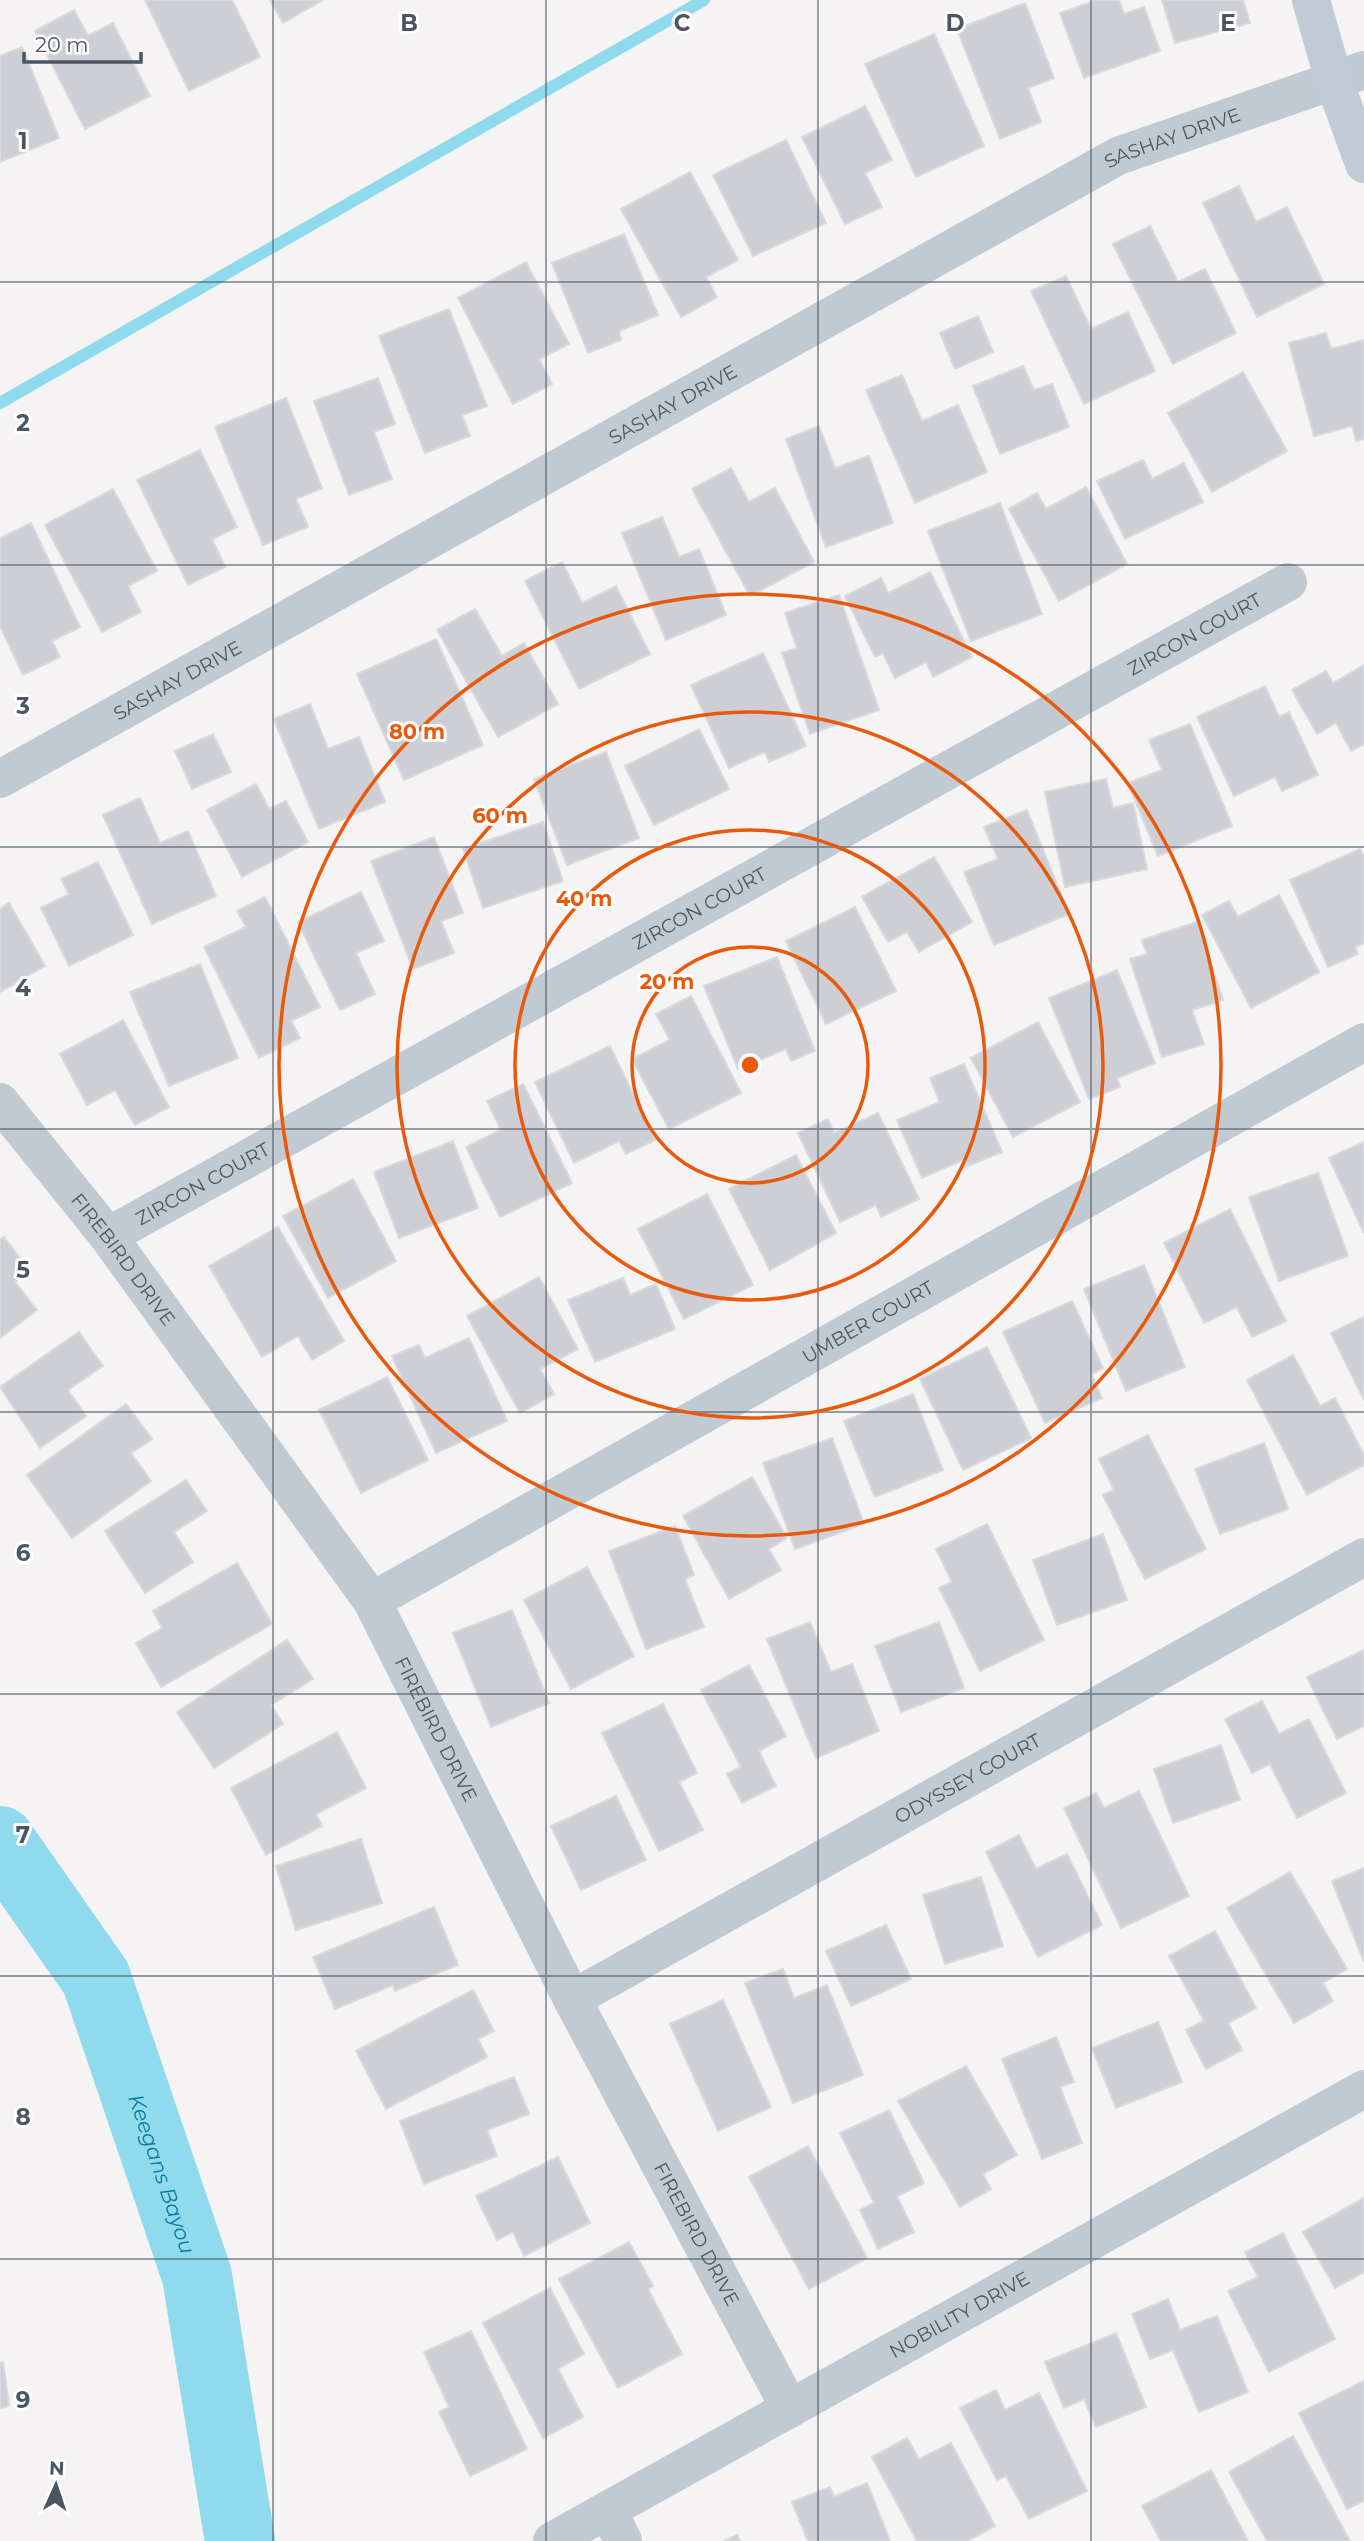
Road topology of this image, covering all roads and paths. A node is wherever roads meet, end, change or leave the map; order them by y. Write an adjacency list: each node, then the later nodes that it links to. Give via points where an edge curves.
1 (1311, 0): 2 (main road)
2 (1349, 75): 3 (main road); 5 (street, SASHAY DRIVE, via 1118,156)
3 (1364, 164)
4 (1288, 582): 8 (street, ZIRCON COURT)
5 (0, 779)
6 (1364, 1042): 10 (street, UMBER COURT)
7 (0, 1102): 8 (street, FIREBIRD DRIVE)
8 (108, 1236): 10 (street, FIREBIRD DRIVE)
9 (1364, 1557): 11 (street, ODYSSEY COURT)
10 (372, 1601): 11 (street, FIREBIRD DRIVE)
11 (572, 1999): 13 (street, FIREBIRD DRIVE)
12 (1364, 2089): 13 (street, NOBILITY DRIVE)
13 (790, 2409): 14 (street, NOBILITY DRIVE)
14 (615, 2525): 15 (street, NOBILITY DRIVE)
15 (552, 2541)

